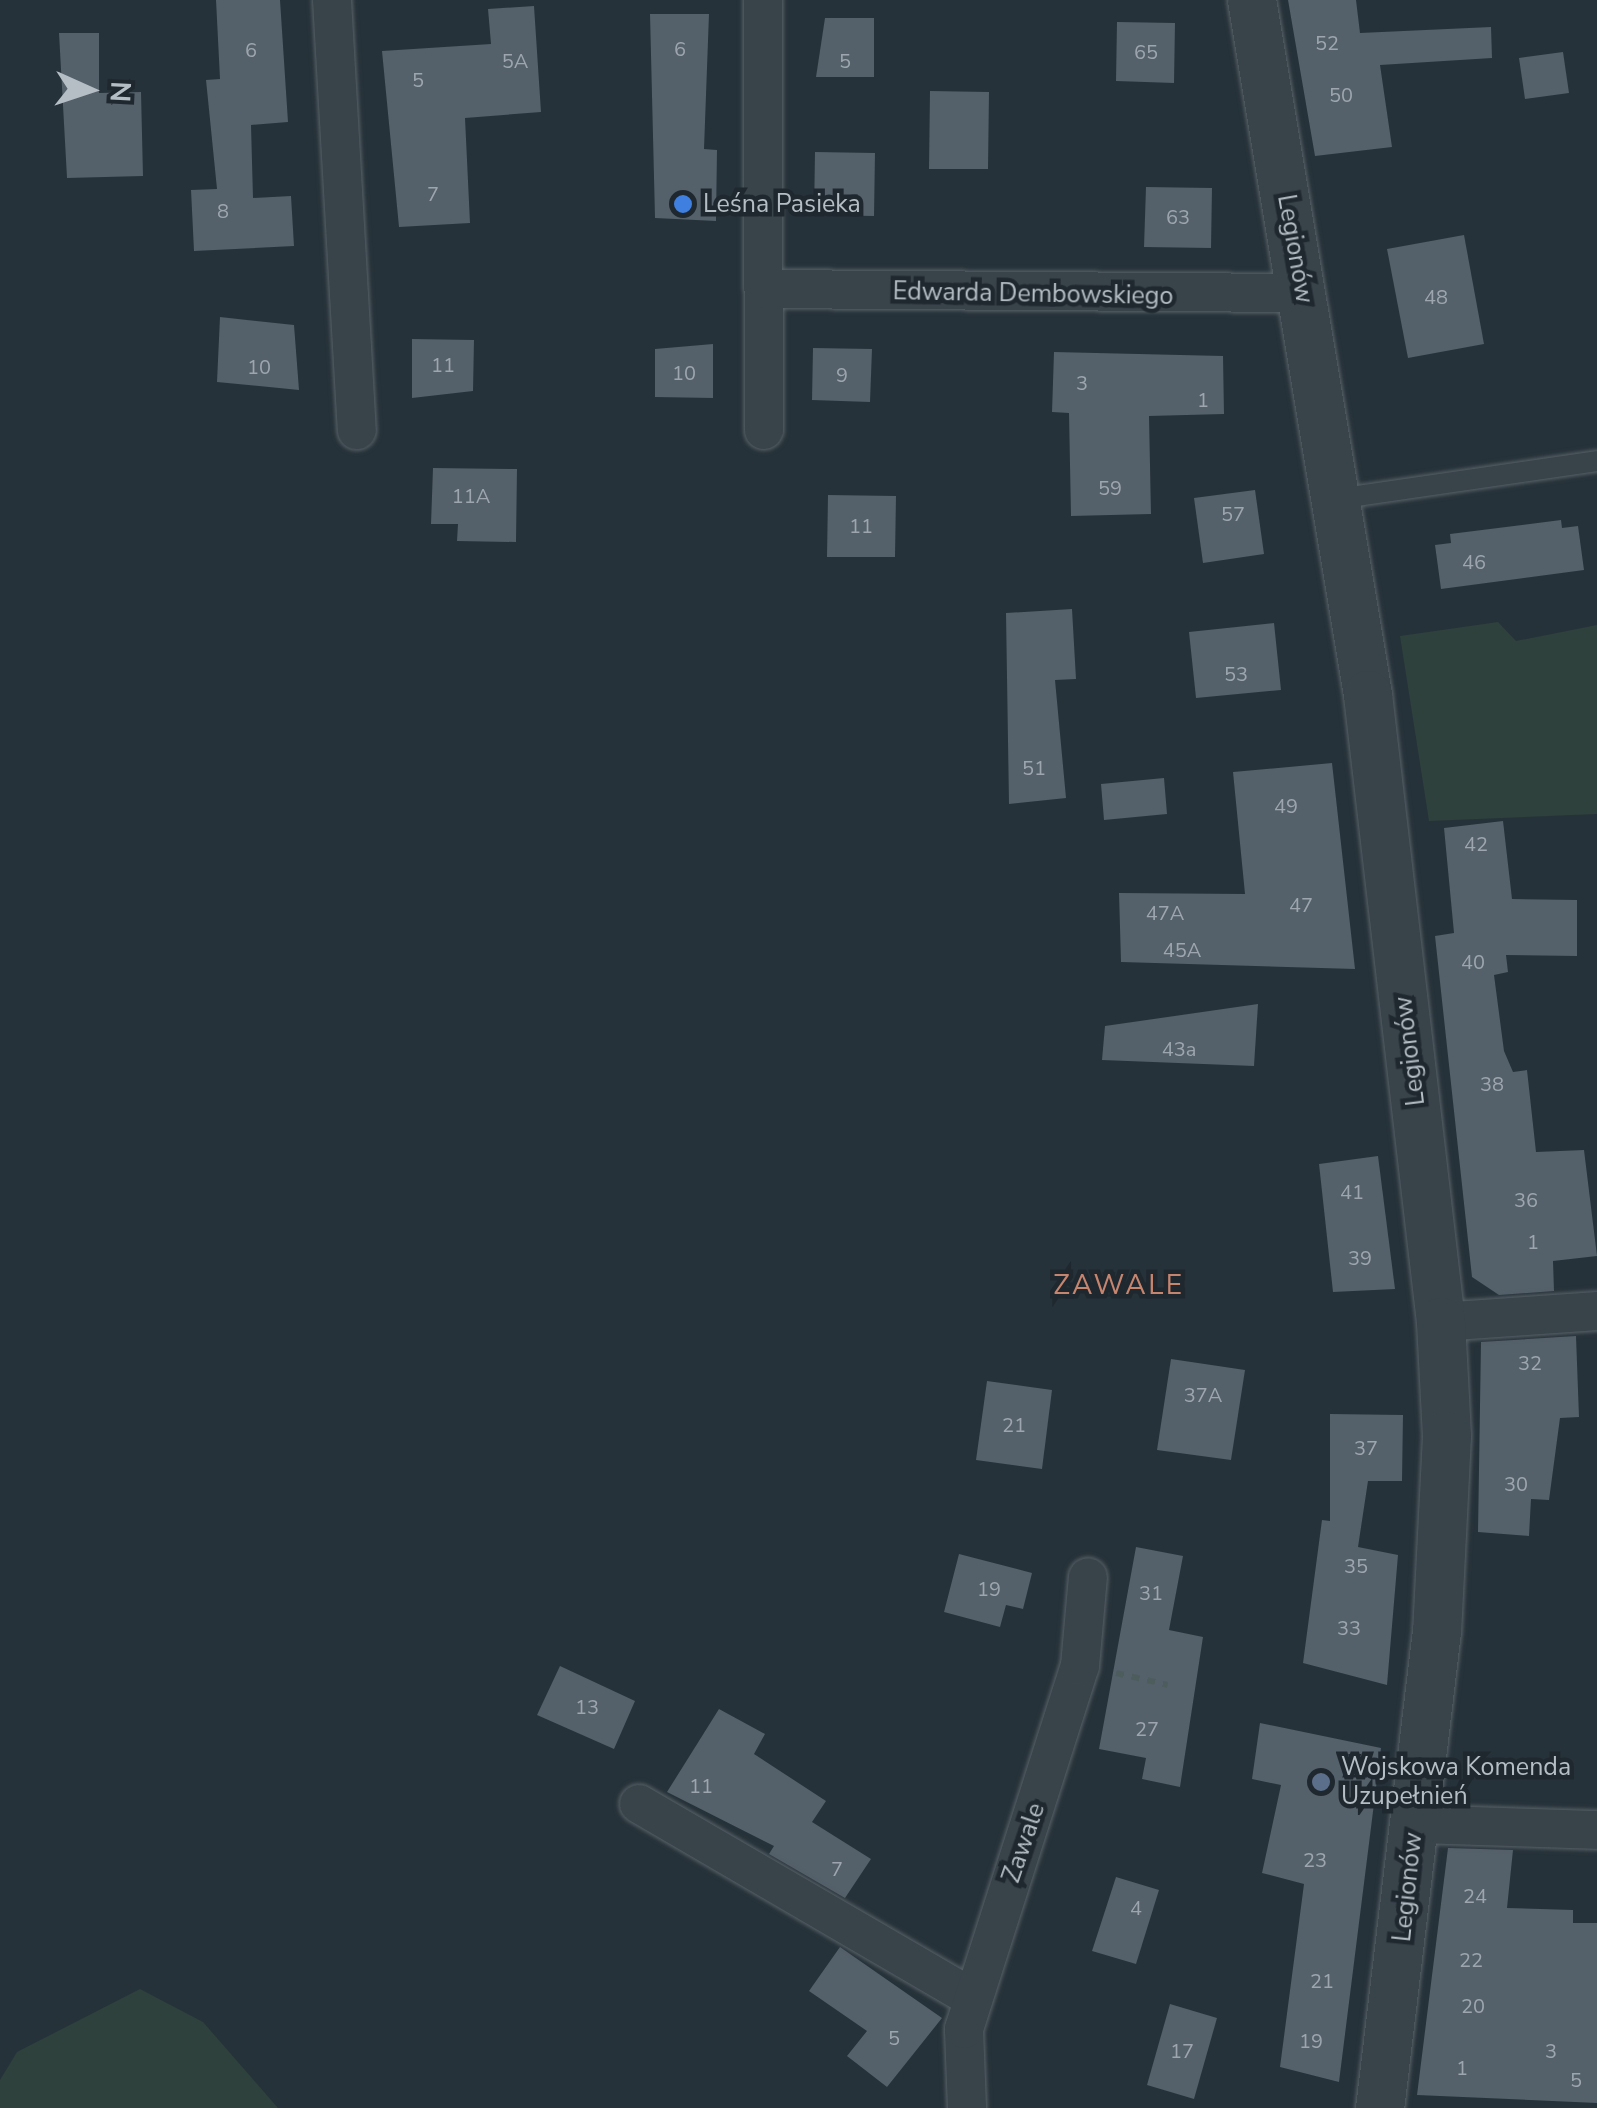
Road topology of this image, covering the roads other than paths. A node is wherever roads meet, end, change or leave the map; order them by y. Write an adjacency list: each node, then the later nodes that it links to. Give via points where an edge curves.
1 (332, 0): 6 (street)
2 (763, 0): 4 (street)
3 (1252, 0): 5 (street, Legionów)
4 (764, 289): 5 (street, Edwarda Dembowskiego); 7 (street)
5 (1303, 293): 9 (street, Legionów)
6 (357, 430)
7 (764, 430)
8 (1597, 461): 9 (lane)
9 (1338, 498): 11 (street, Legionów)
10 (1597, 1311): 11 (street)
11 (1441, 1322): 14 (street, Legionów, via 1447,1436)
12 (1088, 1577): 16 (street, Zawale, via 1080,1666)
13 (639, 1804): 16 (street)
14 (1416, 1824): 15 (street); 18 (street, Legionów)
15 (1597, 1830)
16 (972, 1998): 17 (street, Zawale)
17 (967, 2108)
18 (1380, 2108)

